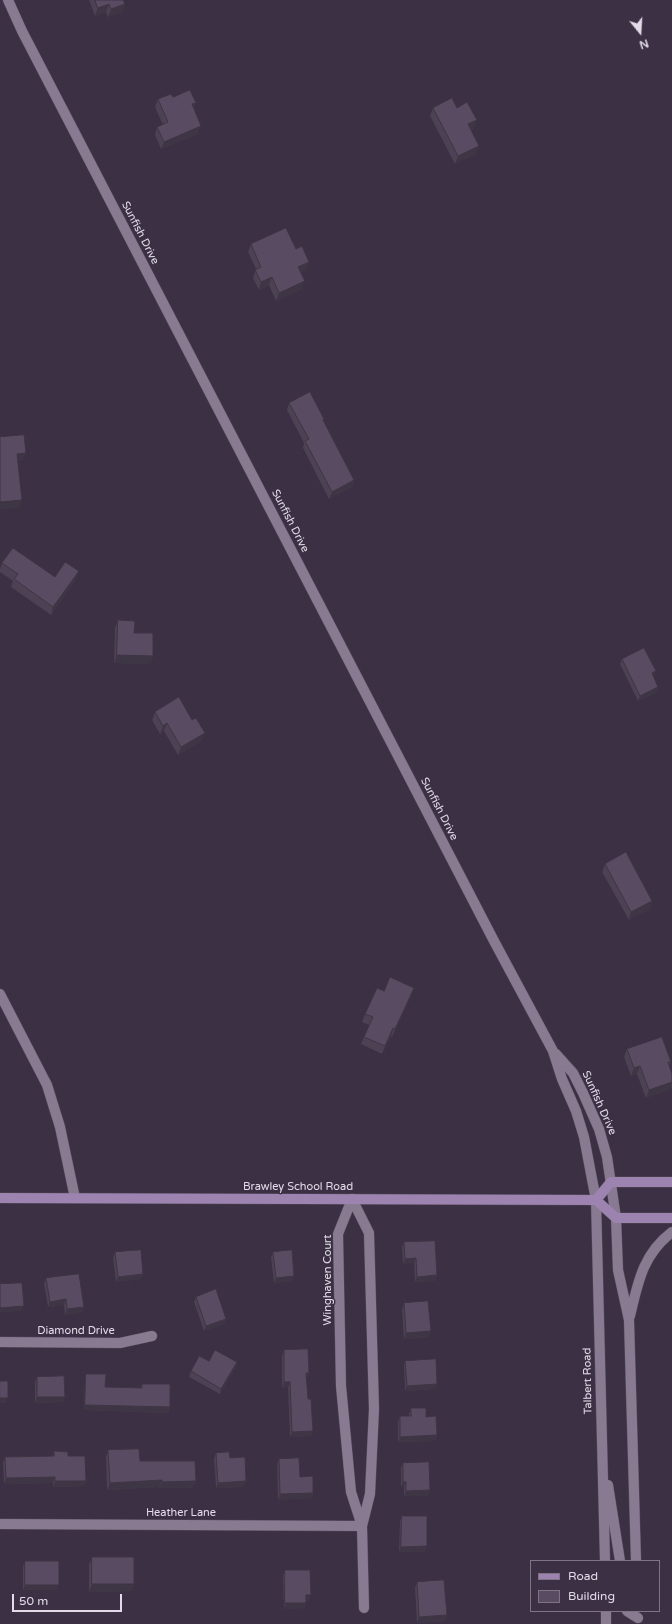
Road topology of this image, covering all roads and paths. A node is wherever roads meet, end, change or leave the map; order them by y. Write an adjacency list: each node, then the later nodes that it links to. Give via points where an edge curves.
1 (8, 0): 3 (street, Sunfish Drive, via 22,32)
2 (0, 994): 7 (street, via 47,1085 60,1127)
3 (553, 1051): 4 (street, Sunfish Drive, via 573,1074 592,1111 604,1144); 9 (street, Sunfish Drive, via 580,1124)
4 (611, 1182): 5 (main road); 9 (main road); 10 (street, Sunfish Drive)
5 (672, 1182)
6 (0, 1198): 7 (main road, Brawley School Road)
7 (75, 1198): 8 (main road, Brawley School Road)
8 (352, 1199): 9 (main road, Brawley School Road); 18 (street, Winghaven Court, via 338,1234 342,1386 351,1492); 18 (street, Winghaven Court, via 369,1233 370,1257 374,1409 370,1494)
9 (596, 1200): 10 (main road); 16 (street, Talbert Road)
10 (616, 1218): 11 (main road); 13 (street, via 618,1270)
11 (672, 1218)
12 (672, 1232): 13 (street, via 656,1246 646,1261 637,1284)
13 (629, 1320): 21 (street)
14 (152, 1336): 15 (street, Diamond Drive, via 120,1343)
15 (0, 1342)
16 (602, 1446): 19 (street, Talbert Road); 20 (street)
17 (0, 1524): 18 (street, Heather Lane)
18 (362, 1526): 22 (street, Winghaven Court)
19 (605, 1560)
20 (620, 1560)
21 (636, 1560)
22 (364, 1608)
23 (606, 1612): 26 (street)
24 (628, 1612): 25 (street)
25 (638, 1618)
26 (606, 1624)

